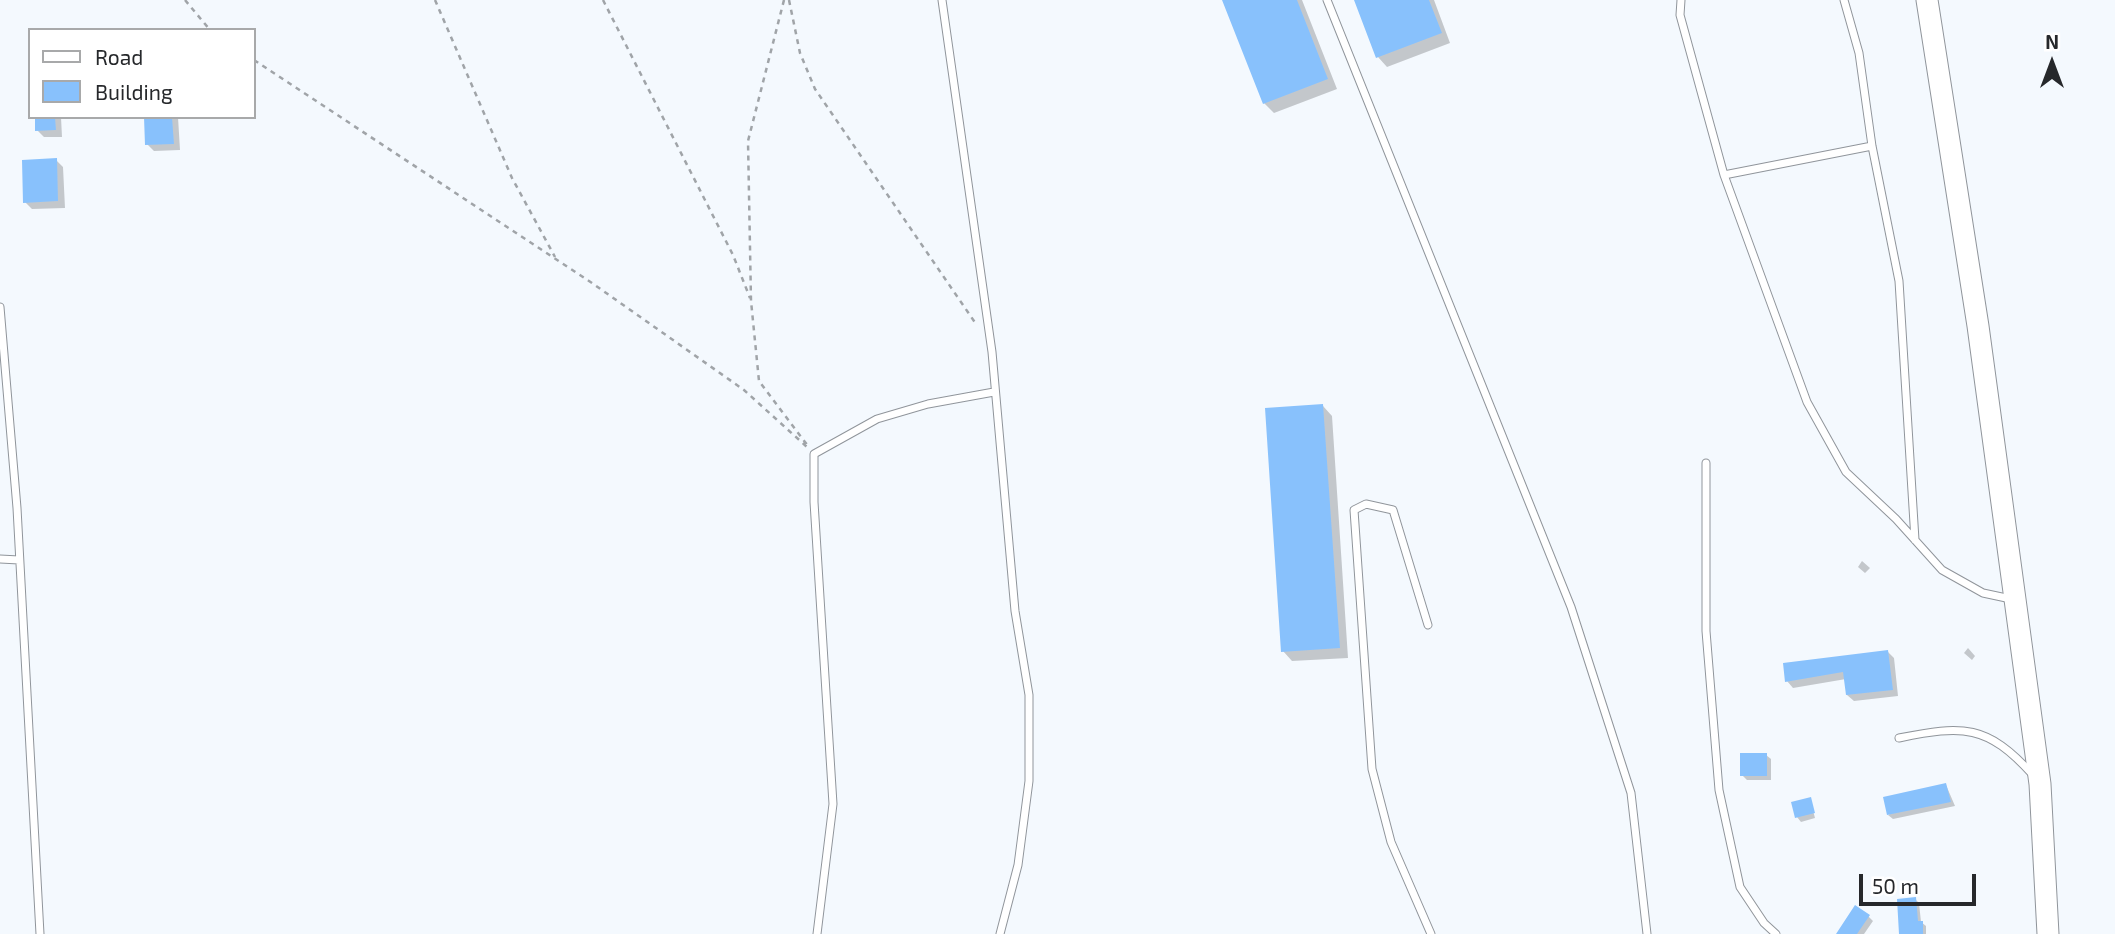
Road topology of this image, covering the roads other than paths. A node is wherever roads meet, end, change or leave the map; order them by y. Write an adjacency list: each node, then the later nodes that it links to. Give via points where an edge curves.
1 (942, 0): 9 (lane)
2 (1327, 0): 22 (lane, via 1571,607 1631,793)
3 (1681, 0): 7 (lane, via 1680,15)
4 (1844, 0): 6 (lane, via 1859,53)
5 (1927, 0): 14 (main road)
6 (1872, 146): 7 (lane); 11 (lane, via 1899,281)
7 (1724, 175): 11 (lane, via 1807,402 1846,472)
8 (0, 307): 13 (lane)
9 (994, 392): 19 (lane, via 877,419 814,454 833,804); 20 (lane, via 1015,611 1029,695 1027,793 1018,865)
10 (1706, 463): 23 (lane, via 1706,631 1719,790 1740,887)
11 (1915, 541): 14 (lane, via 1942,570 1983,593)
12 (0, 559): 13 (lane)
13 (19, 560): 18 (lane)
14 (2015, 600): 17 (main road)
15 (1428, 625): 21 (lane, via 1393,510 1366,504 1354,510 1372,769 1391,842)
16 (1899, 738): 17 (lane, via 1934,731 1972,732 2010,749)
17 (2040, 784): 24 (main road)
18 (40, 934)
19 (817, 934)
20 (1000, 934)
21 (1431, 934)
22 (1647, 934)
23 (1776, 934)
24 (2048, 934)

